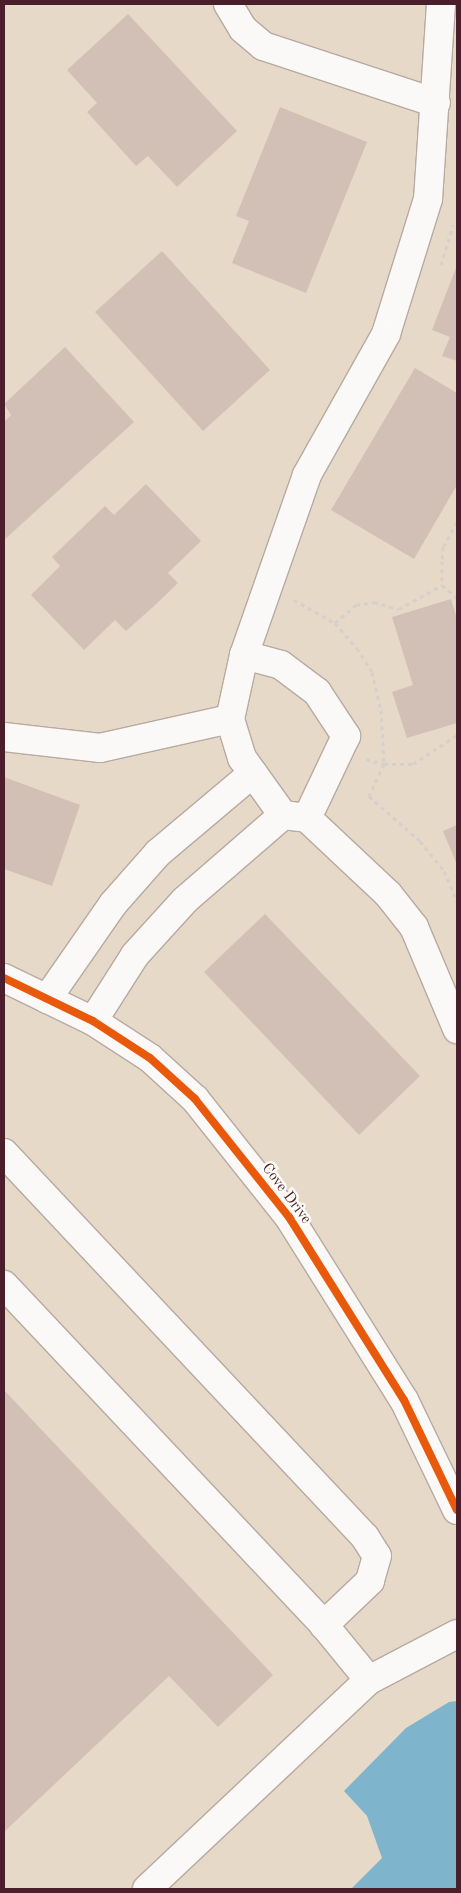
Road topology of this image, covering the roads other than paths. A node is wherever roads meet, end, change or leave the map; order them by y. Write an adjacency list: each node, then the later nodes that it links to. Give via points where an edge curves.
1 (228, 4): 3 (street, via 243,29 263,46)
2 (441, 4): 3 (street)
3 (436, 103): 4 (street, via 428,199 386,334 307,475)
4 (244, 654): 5 (street); 8 (street, via 280,665 318,692 346,736)
5 (230, 718): 6 (street, via 100,748); 7 (street, via 242,758)
6 (4, 736)
7 (253, 773): 8 (street); 10 (street, via 158,853 113,904)
8 (295, 816): 11 (street, via 185,900 135,955); 12 (street, via 388,894 414,927)
9 (4, 978): 10 (street, Cove Drive)
10 (47, 999): 11 (street, Cove Drive)
11 (93, 1021): 15 (street, Cove Drive, via 150,1058 195,1100 289,1217 404,1400)
12 (457, 1029)
13 (4, 1153): 16 (street, via 365,1537 377,1556 370,1581)
14 (4, 1285): 16 (street)
15 (457, 1510)
16 (324, 1625): 18 (street)
17 (457, 1634): 18 (street)
18 (369, 1680): 19 (street)
19 (147, 1889)

